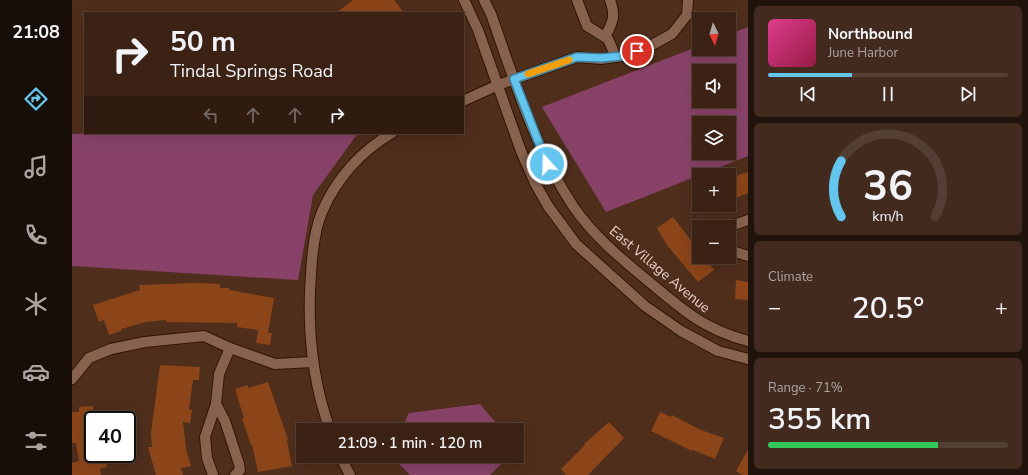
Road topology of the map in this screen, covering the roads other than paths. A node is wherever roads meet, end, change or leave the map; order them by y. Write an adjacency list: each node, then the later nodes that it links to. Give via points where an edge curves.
1 (464, 0): 9 (street)
2 (484, 0): 8 (street, East Village Avenue)
3 (577, 0): 6 (street, via 587,26)
4 (610, 0): 6 (street, via 614,12 613,22)
5 (688, 0): 7 (street, via 687,14 672,34 650,46)
6 (606, 37): 7 (street)
7 (616, 57): 8 (street, via 577,57)
8 (514, 79): 9 (street); 16 (street, East Village Avenue, via 547,164 574,207 604,244 674,303 707,327)
9 (498, 85): 10 (street); 18 (street, via 535,183 548,206 576,244 645,306 681,331 718,351)
10 (464, 101)
11 (391, 134): 19 (street, via 362,154 340,180 322,212 312,250 308,309)
12 (748, 220): 13 (street)
13 (736, 224)
14 (736, 252): 15 (street)
15 (748, 256)
16 (748, 341)
17 (230, 348): 19 (street, via 275,364); 20 (street, via 204,336 145,342 111,349 90,358); 21 (street, via 219,374)
18 (748, 359)
19 (313, 362): 22 (street, via 321,407)
20 (72, 379)
21 (216, 404): 24 (street, via 205,437 207,458); 25 (street, via 225,421 239,464 240,470)
22 (327, 423)
23 (344, 463): 26 (street)
24 (214, 475)
25 (235, 475)
26 (350, 475)

